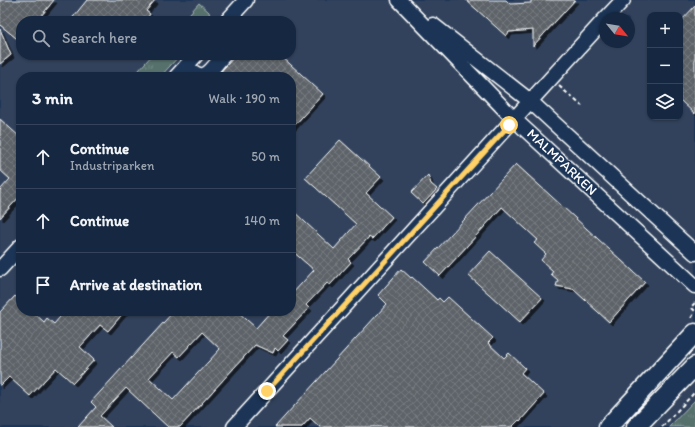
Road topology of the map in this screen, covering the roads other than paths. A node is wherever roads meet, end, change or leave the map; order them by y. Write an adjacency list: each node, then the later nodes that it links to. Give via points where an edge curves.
1 (246, 0): 5 (street)
2 (401, 0): 13 (street, MALMPARKEN); 14 (street, MALMPARKEN)
3 (623, 0): 4 (street)
4 (612, 12)
5 (232, 16)
6 (599, 27): 13 (street)
7 (191, 60): 9 (street)
8 (220, 60): 12 (street)
9 (186, 66): 10 (street); 11 (street)
10 (181, 72)
11 (192, 72)
12 (209, 72)
13 (530, 102): 14 (street); 16 (street, MALMPARKEN)
14 (514, 119): 18 (street, MALMPARKEN); 21 (street)
15 (16, 251): 17 (street)
16 (695, 253)
17 (0, 269)
18 (695, 286)
19 (695, 333): 22 (main road)
20 (695, 366): 23 (main road)
21 (234, 427)
22 (608, 427)
23 (636, 427)

